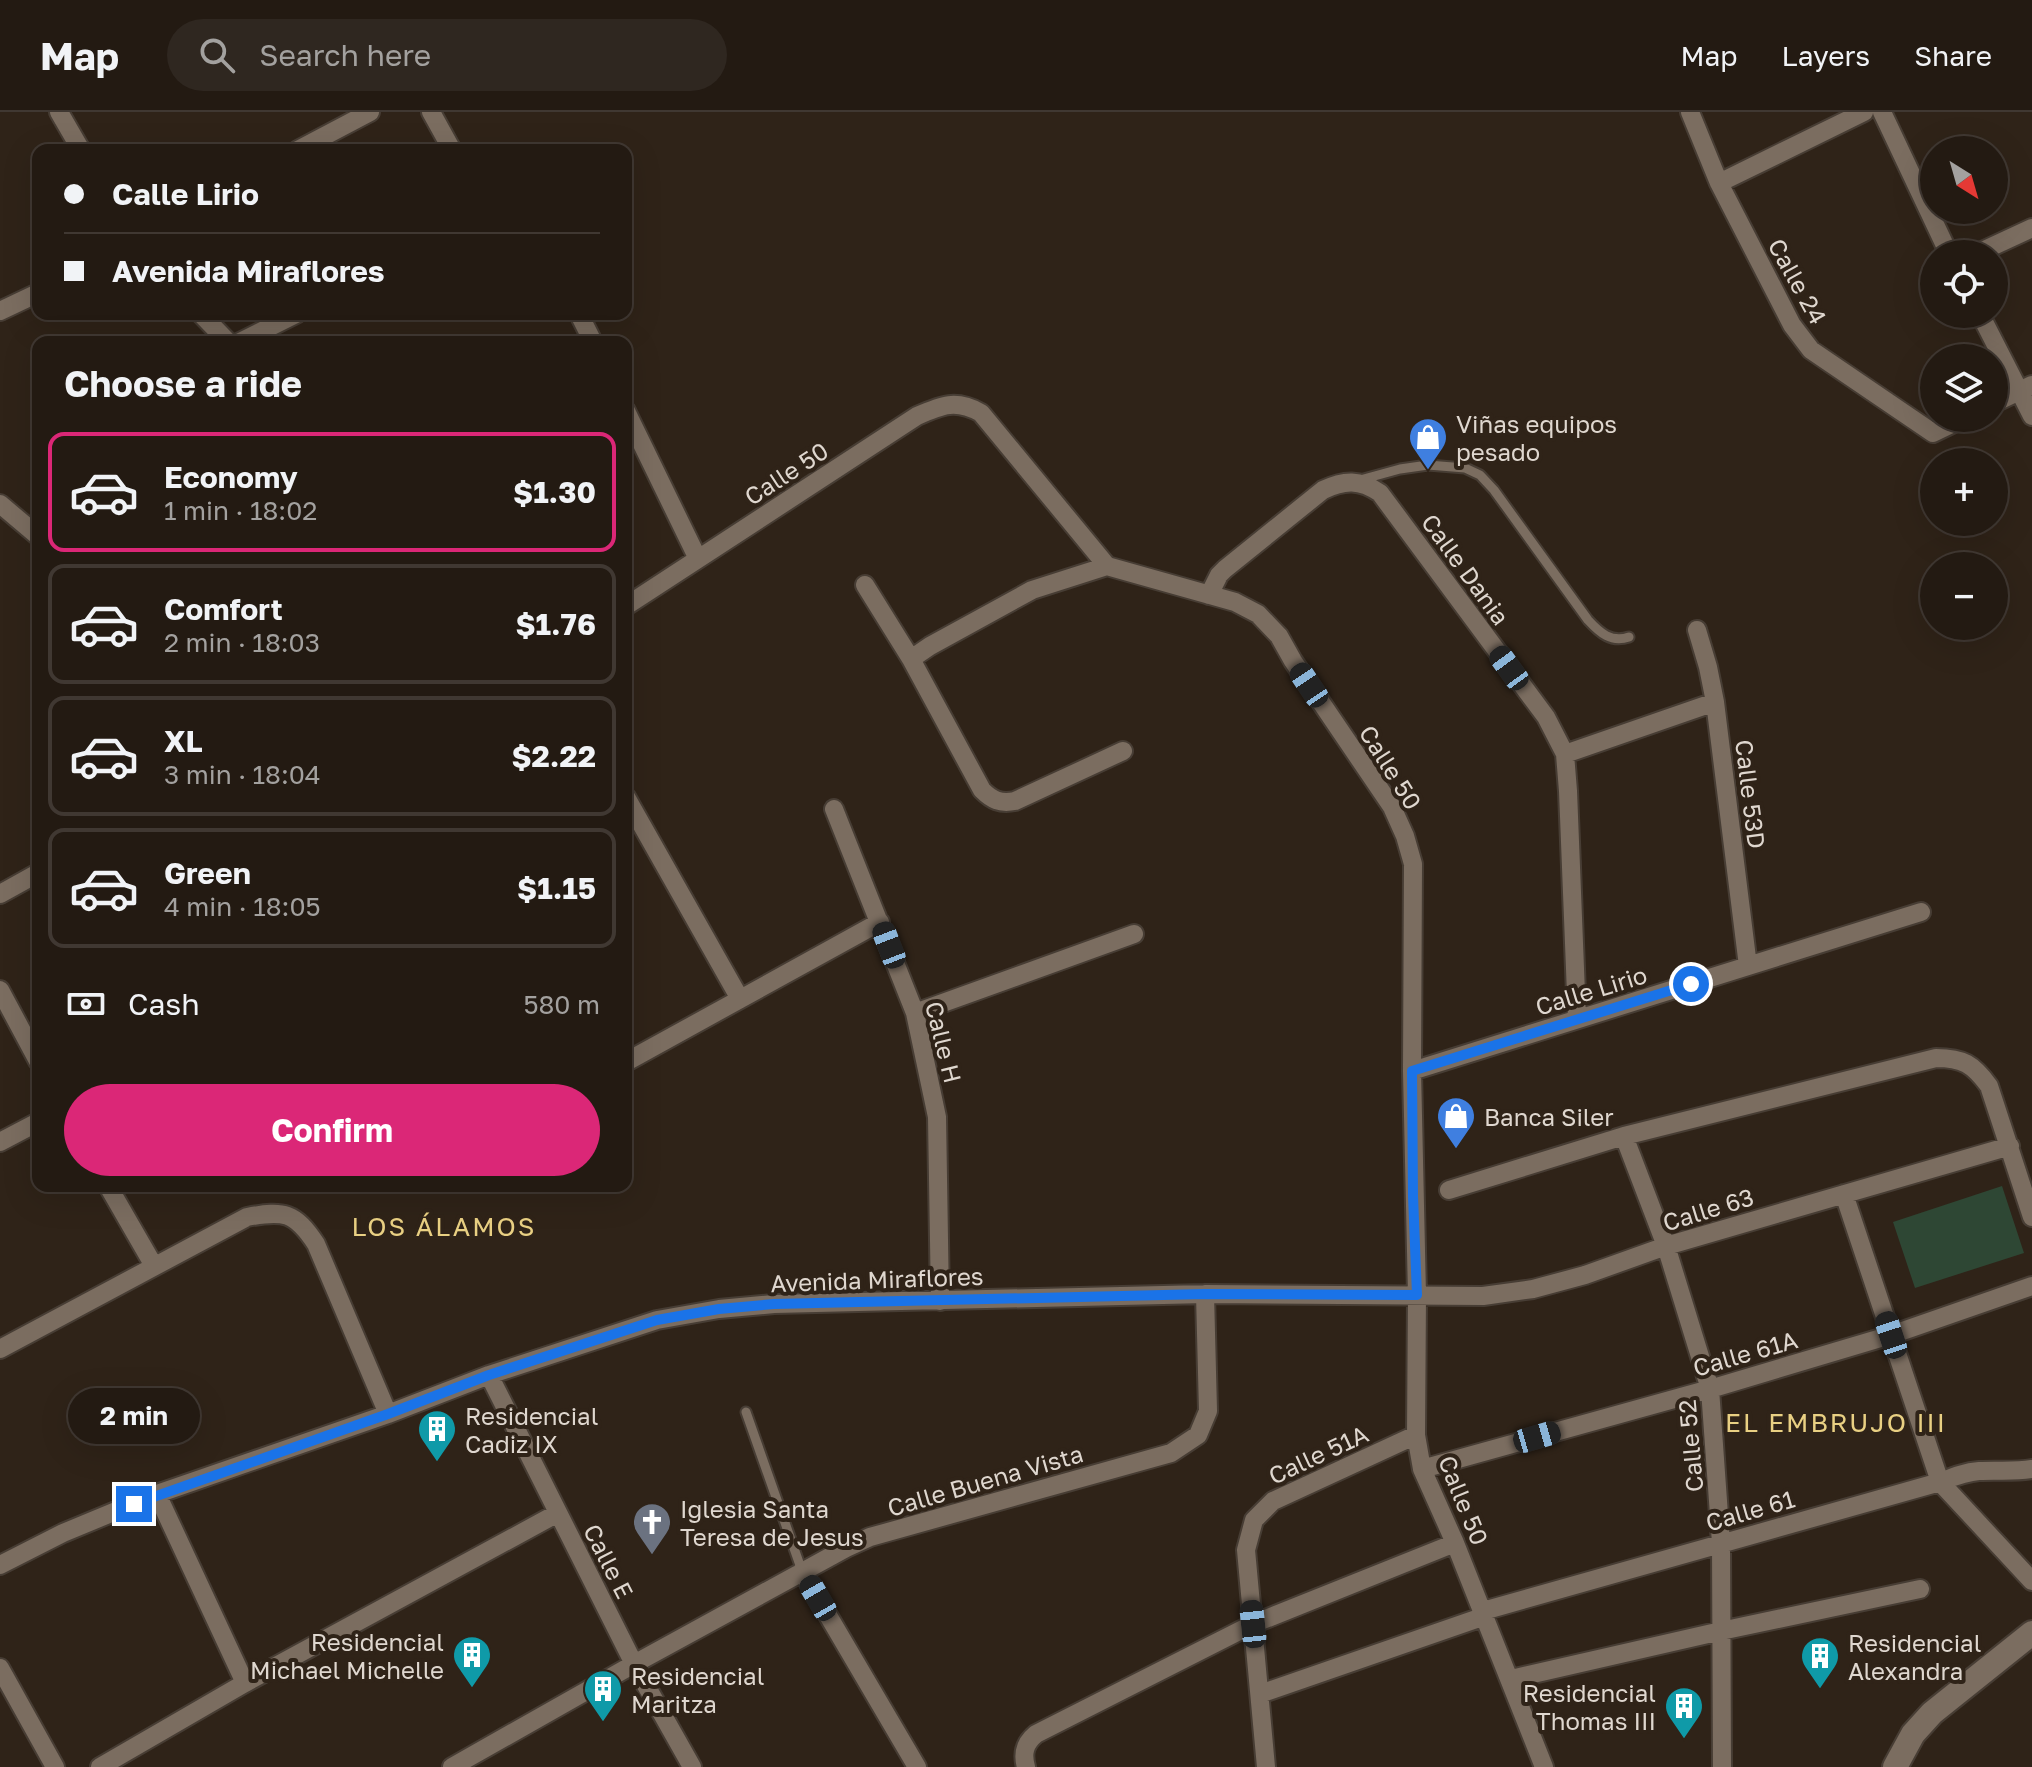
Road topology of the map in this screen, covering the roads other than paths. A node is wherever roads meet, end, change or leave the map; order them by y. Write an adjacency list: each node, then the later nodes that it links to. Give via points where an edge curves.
1 (59, 112): 7 (street)
2 (370, 112): 8 (street)
3 (431, 112): 9 (street)
4 (1690, 112): 10 (street, Calle 24)
5 (1864, 112): 10 (street)
6 (1882, 112): 12 (street)
7 (78, 144)
8 (309, 144)
9 (449, 144)
10 (1719, 183): 24 (street, Calle 24, via 1792,325 1811,350)
11 (2032, 228): 13 (street)
12 (1942, 240)
13 (2006, 240)
14 (32, 296): 15 (street)
15 (0, 311)
16 (207, 320): 19 (street)
17 (284, 320): 20 (street)
18 (1989, 328): 21 (street)
19 (222, 336)
20 (252, 336)
21 (2026, 388): 22 (street)
22 (2032, 416)
23 (632, 423): 28 (street)
24 (1920, 424)
25 (1353, 482): 31 (street, via 1323,490 1225,569); 34 (lane, via 1428,465 1465,468 1480,475 1588,620 1610,638); 38 (street, Calle Dania, via 1380,493 1546,717)
26 (0, 504): 27 (street)
27 (32, 531)
28 (698, 559): 29 (street, Calle 50, via 917,416 953,404 981,413); 32 (street, Calle 50)
29 (1107, 566): 31 (street, Calle 50); 35 (street, via 1032,590)
30 (865, 585): 35 (street)
31 (1209, 595): 53 (street, Calle 50, via 1258,614 1279,636 1392,807 1405,836 1413,864)
32 (632, 602)
33 (1697, 630): 36 (street, Calle 53D)
34 (1629, 637)
35 (911, 659): 37 (street, via 982,790 996,801 1015,801)
36 (1715, 702): 38 (street); 46 (street, Calle 53D)
37 (1123, 751)
38 (1565, 754): 50 (street, Calle Dania)
39 (632, 808): 48 (street)
40 (834, 809): 44 (street, Calle H)
41 (32, 876): 42 (street)
42 (0, 894)
43 (1921, 912): 46 (street, Calle Lirio)
44 (880, 922): 48 (street); 49 (street, Calle H)
45 (1134, 934): 49 (street)
46 (1748, 966): 50 (street, Calle Lirio)
47 (0, 990): 51 (street)
48 (740, 999): 52 (street)
49 (915, 1013): 67 (street, Calle H, via 937,1117)
50 (1577, 1019): 53 (street, Calle Lirio)
51 (32, 1050)
52 (632, 1059)
53 (1412, 1071): 66 (street, Calle 50)
54 (32, 1125): 56 (street)
55 (1624, 1136): 57 (street, via 1936,1058 1955,1058 1989,1086); 58 (street); 62 (street, Calle 52)
56 (0, 1142)
57 (2010, 1146): 60 (street, Calle 63); 61 (street)
58 (1449, 1190)
59 (111, 1192): 63 (street)
60 (1844, 1194): 62 (street, Calle 63); 68 (street)
61 (2032, 1217)
62 (1666, 1246): 66 (street, Calle 63, via 1533,1289 1483,1296); 71 (street, Calle 52)
63 (154, 1266): 69 (street); 73 (street, via 247,1217 289,1215 316,1244)
64 (2032, 1286): 68 (street, Calle 61A)
65 (1205, 1294): 66 (street, Avenida Miraflores); 67 (street, Avenida Miraflores); 83 (street, Calle Buena Vista, via 1208,1411 1198,1435 1185,1445 870,1537)
66 (1417, 1295): 74 (street, Calle 50)
67 (940, 1301): 70 (street, Avenida Miraflores, via 719,1309 657,1320)
68 (1891, 1335): 71 (street, Calle 61A); 77 (street)
69 (0, 1349)
70 (489, 1375): 73 (street, Avenida Miraflores); 79 (street, Calle E)
71 (1710, 1389): 75 (street, Calle 61A); 81 (street, Calle 52)
72 (746, 1412): 83 (lane)
73 (388, 1414): 78 (street, Avenida Miraflores)
74 (1416, 1435): 75 (street, Calle 50); 87 (street, Calle 51A, via 1263,1509 1254,1520 1246,1550)
75 (1422, 1469): 80 (street, Calle 50)
76 (2032, 1469): 77 (street, Calle 61, via 1978,1471)
77 (1940, 1482): 81 (street, Calle 61); 84 (street)
78 (157, 1494): 82 (street, Avenida Miraflores); 93 (street)
79 (558, 1513): 90 (street, Calle E); 93 (street)
80 (1455, 1543): 86 (street, Calle 50); 87 (street)
81 (1721, 1543): 86 (street, Calle 61); 88 (street, Calle 52)
82 (0, 1565)
83 (802, 1571): 90 (street, Calle Buena Vista); 99 (street)
84 (2032, 1581)
85 (1920, 1589): 88 (street)
86 (1484, 1613): 92 (street, Calle 50); 94 (street, Calle 61)
87 (1253, 1624): 94 (street, Calle 51A); 100 (street, via 1036,1734 1025,1748)
88 (1721, 1631): 92 (street); 103 (street, Calle 52)
89 (2032, 1633): 104 (street, via 1932,1713)
90 (634, 1664): 97 (street, Calle Buena Vista); 98 (street, Calle E)
91 (0, 1668): 95 (street)
92 (1511, 1679): 102 (street, Calle 50)
93 (245, 1683): 96 (street)
94 (1260, 1694): 101 (street, Calle 51A)
95 (55, 1767)
96 (100, 1767)
97 (453, 1767)
98 (692, 1767)
99 (917, 1767)
100 (1026, 1767)
101 (1266, 1767)
102 (1544, 1767)
103 (1722, 1767)
104 (1895, 1767)

